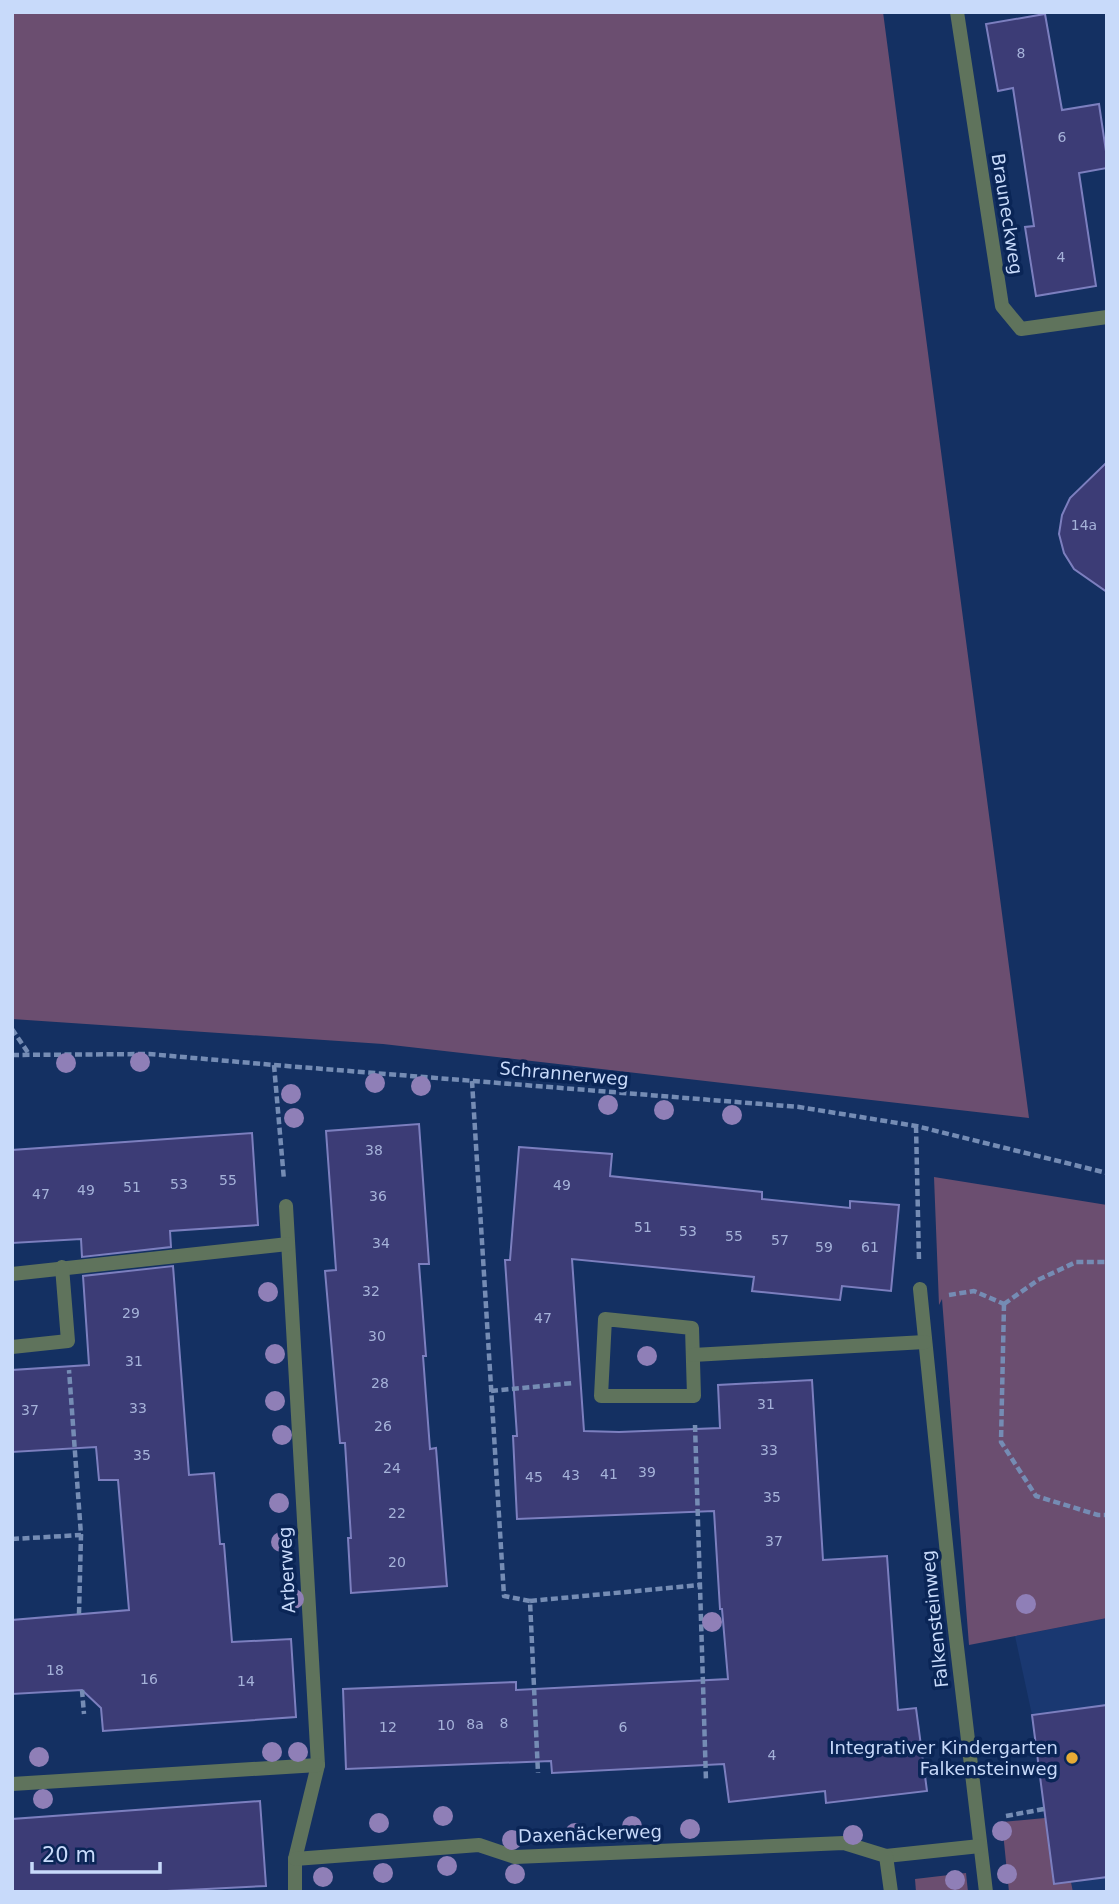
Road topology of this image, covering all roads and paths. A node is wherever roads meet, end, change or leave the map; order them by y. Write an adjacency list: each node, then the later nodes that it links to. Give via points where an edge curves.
1 (957, 12): 2 (street, Brauneckweg, via 1002,306 1021,329)
2 (1107, 317)
3 (12, 1029): 5 (path)
4 (12, 1055): 5 (path, Schrannerweg)
5 (29, 1055): 6 (path, Schrannerweg, via 149,1054)
6 (274, 1066): 7 (path, Schrannerweg); 10 (path)
7 (472, 1081): 8 (path, Schrannerweg, via 799,1107); 22 (path)
8 (916, 1126): 9 (path, Schrannerweg); 15 (path)
9 (1107, 1173)
10 (286, 1206): 11 (street, Arberweg)
11 (288, 1244): 13 (street); 32 (street, Arberweg)
12 (1107, 1262): 16 (path, via 1076,1262 1038,1280)
13 (62, 1267): 14 (street); 17 (street)
14 (12, 1273)
15 (920, 1293): 16 (path, via 942,1296 974,1291); 18 (street, Falkensteinweg)
16 (1004, 1304): 24 (path, via 1001,1442 1036,1496)
17 (68, 1341): 19 (street); 25 (path)
18 (925, 1342): 20 (street); 37 (street, Falkensteinweg)
19 (12, 1347)
20 (693, 1355): 21 (street, via 692,1328 605,1319); 23 (street)
21 (601, 1380): 22 (path); 23 (street, via 601,1396)
22 (491, 1391): 28 (path, via 504,1596)
23 (694, 1396): 27 (path)
24 (1107, 1515)
25 (81, 1535): 26 (path); 29 (path)
26 (12, 1539)
27 (700, 1585): 28 (path); 34 (path)
28 (530, 1601): 33 (path)
29 (79, 1614)
30 (82, 1689): 31 (path)
31 (84, 1714)
32 (318, 1765): 35 (street); 40 (street, Arberweg)
33 (538, 1773)
34 (706, 1781)
35 (12, 1784)
36 (1044, 1810): 37 (path)
37 (978, 1820): 38 (street, Falkensteinweg)
38 (980, 1846): 39 (street, Daxenäckerweg); 43 (street, Falkensteinweg)
39 (886, 1856): 40 (street, Daxenäckerweg, via 844,1843 515,1857 479,1845); 42 (street)
40 (295, 1858): 41 (street, Arberweg)
41 (295, 1892)
42 (891, 1892)
43 (986, 1892)

